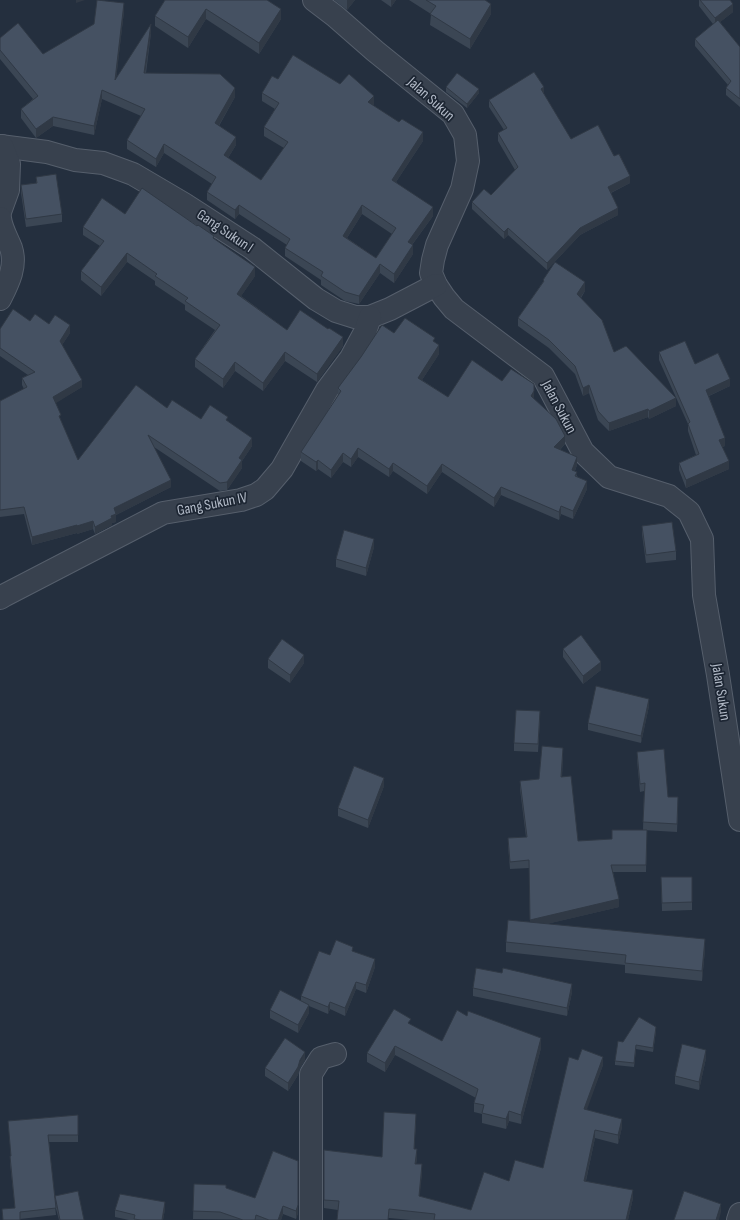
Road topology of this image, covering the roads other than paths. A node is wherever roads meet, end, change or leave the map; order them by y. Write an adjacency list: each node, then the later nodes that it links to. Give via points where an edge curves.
1 (314, 0): 5 (street, Jalan Sukun, via 453,114 465,135 468,161 462,189 433,260 431,273)
2 (1, 146): 3 (street, via 9,170 8,190); 7 (street, Gang Sukun I, via 102,163 133,174 252,248 316,299 336,311 355,317)
3 (0, 212)
4 (0, 218): 6 (street, via 13,264 11,276)
5 (436, 285): 7 (street, Gang Sukun I); 9 (street, Jalan Sukun, via 454,309 543,376 583,452 609,477 670,496 689,512 702,539 704,595)
6 (0, 299)
7 (370, 317): 8 (street, Gang Sukun IV, via 351,358 327,390 282,469 265,489 241,500 163,513)
8 (0, 598)
9 (740, 820)
10 (335, 1054): 12 (street, via 321,1058 311,1074)
11 (740, 1214): 13 (street)
12 (311, 1220)
13 (738, 1220)

